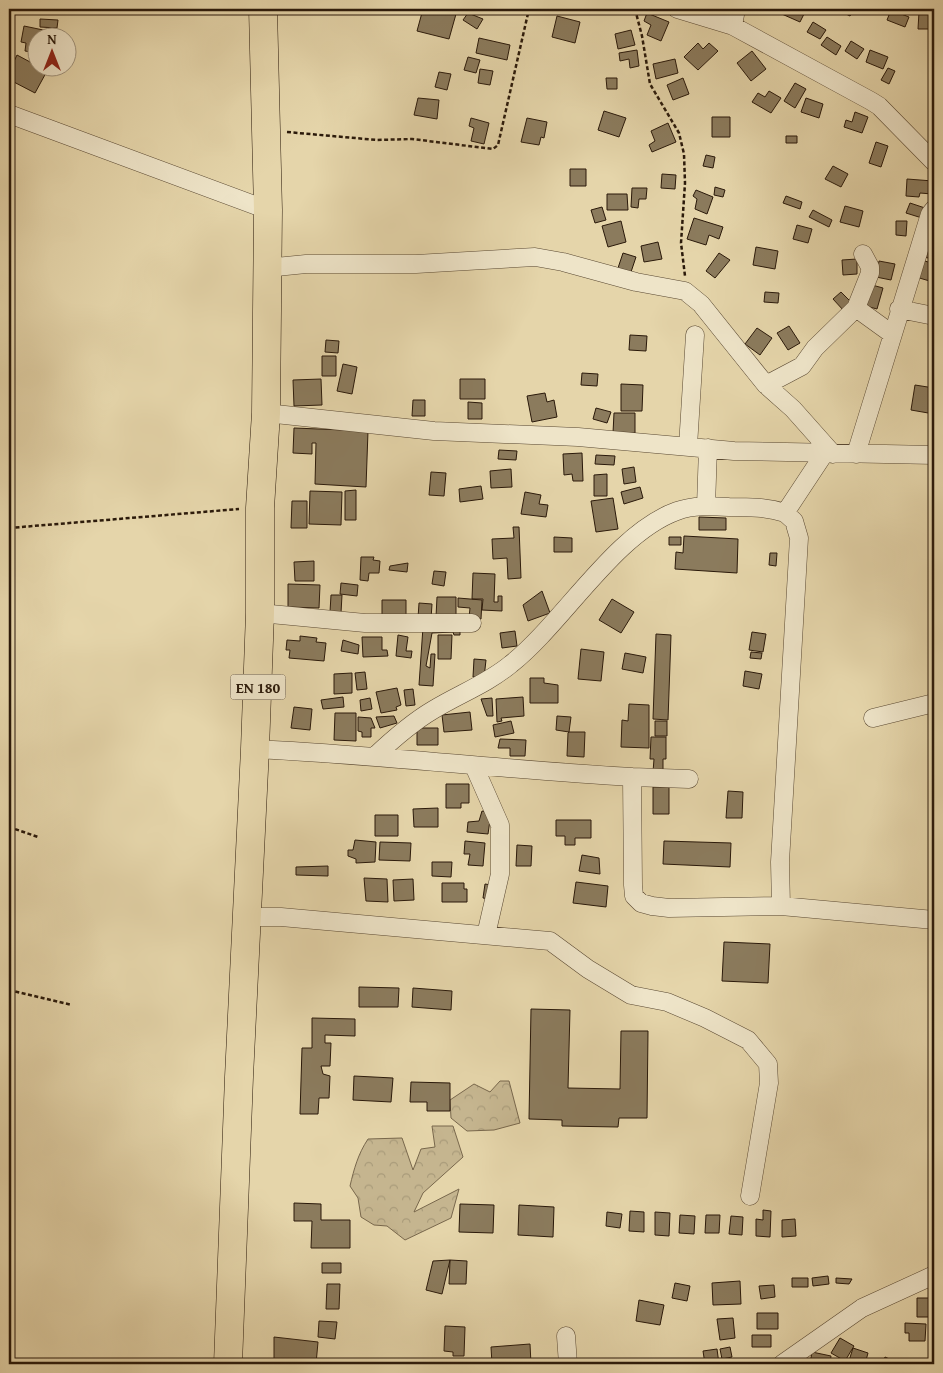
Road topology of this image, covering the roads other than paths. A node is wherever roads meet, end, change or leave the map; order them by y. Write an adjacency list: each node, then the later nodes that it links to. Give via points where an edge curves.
1 (263, 9): 7 (main road, EN 180)
2 (676, 9): 3 (street)
3 (734, 17): 5 (street, via 879,106)
4 (9, 114): 7 (street)
5 (934, 162)
6 (934, 209): 11 (street)
7 (268, 210): 9 (main road, EN 180)
8 (863, 254): 10 (street, via 870,272)
9 (266, 268): 15 (street, via 535,257 686,291 701,304); 16 (main road, EN 180)
10 (856, 308): 13 (street); 15 (street, via 802,366)
11 (899, 309): 12 (street); 13 (street)
12 (934, 316)
13 (892, 334): 20 (street)
14 (695, 335): 17 (street)
15 (766, 385): 19 (street, via 792,409)
16 (266, 413): 17 (street, via 443,432 578,437); 24 (main road, EN 180, via 260,508)
17 (688, 446): 18 (street)
18 (708, 448): 19 (street); 22 (street)
19 (829, 454): 20 (street); 23 (street)
20 (856, 454): 21 (street)
21 (934, 455)
22 (706, 506): 23 (street, via 761,508); 29 (street, via 677,510 652,523 617,552 536,643 513,663 401,732)
23 (785, 514): 33 (street, via 794,521 799,538 780,862)
24 (260, 613): 25 (street, via 365,623); 28 (main road, EN 180)
25 (472, 623)
26 (934, 703): 27 (street)
27 (873, 718)
28 (256, 749): 29 (street); 34 (main road, EN 180)
29 (374, 757): 30 (street)
30 (474, 766): 31 (street); 36 (street, via 500,825 500,874)
31 (632, 777): 32 (street); 33 (street, via 634,896 641,902 669,908)
32 (689, 779)
33 (781, 906): 35 (street)
34 (247, 917): 36 (street, via 281,917); 40 (main road, EN 180)
35 (934, 920)
36 (486, 935): 37 (street, via 550,941 631,995 667,1002 748,1040 768,1064 769,1083)
37 (750, 1196)
38 (934, 1275): 42 (street, via 862,1308)
39 (566, 1336): 41 (street)
40 (228, 1364)
41 (568, 1364)
42 (782, 1364)

